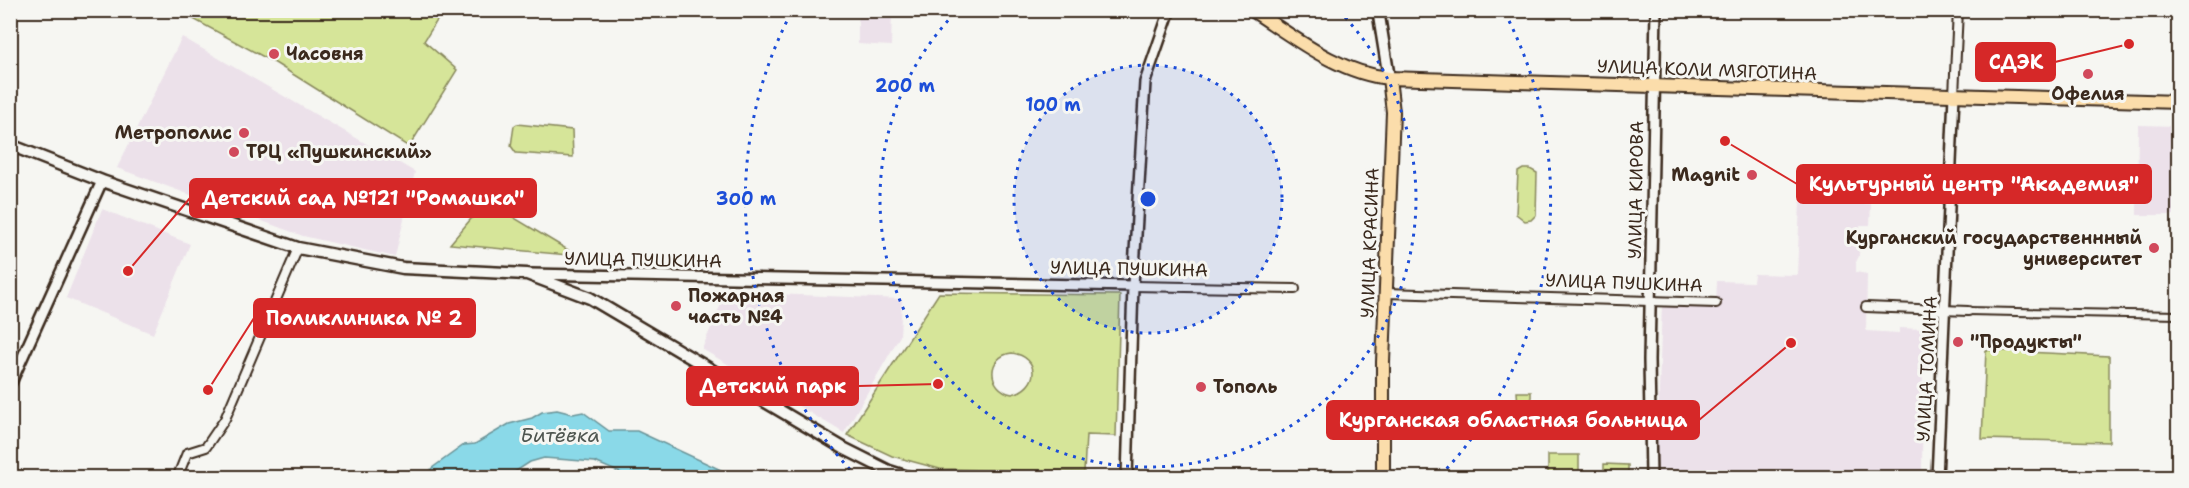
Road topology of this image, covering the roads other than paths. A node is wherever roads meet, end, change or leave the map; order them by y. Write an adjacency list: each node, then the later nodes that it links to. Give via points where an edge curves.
1 (1170, 10): 14 (street, via 1145,82)
2 (1252, 10): 6 (main road, УЛИЦА КОЛИ МЯГОТИНА, via 1339,63)
3 (1378, 10): 6 (main road, УЛИЦА КРАСИНА)
4 (1656, 10): 7 (street, УЛИЦА КИРОВА)
5 (1958, 10): 8 (street, УЛИЦА ТОМИНА)
6 (1389, 78): 7 (main road, УЛИЦА КОЛИ МЯГОТИНА); 16 (main road, УЛИЦА КРАСИНА, via 1393,112)
7 (1654, 86): 8 (main road, УЛИЦА КОЛИ МЯГОТИНА); 17 (street, УЛИЦА КИРОВА)
8 (1954, 95): 9 (main road, УЛИЦА КОЛИ МЯГОТИНА); 20 (street, УЛИЦА ТОМИНА)
9 (2178, 102)
10 (10, 145): 11 (main road, УЛИЦА ПУШКИНА)
11 (102, 181): 12 (main road, УЛИЦА ПУШКИНА); 23 (street)
12 (298, 248): 13 (main road, УЛИЦА ПУШКИНА, via 403,268); 24 (street, via 225,418 207,447 187,453)
13 (527, 274): 14 (street, УЛИЦА ПУШКИНА); 25 (main road, via 590,298 845,449 889,471)
14 (1133, 286): 15 (street, УЛИЦА ПУШКИНА); 26 (street)
15 (1295, 289)
16 (1386, 293): 17 (street, УЛИЦА ПУШКИНА); 27 (main road, УЛИЦА КРАСИНА)
17 (1651, 301): 18 (street, УЛИЦА ПУШКИНА); 28 (street, УЛИЦА КИРОВА)
18 (1716, 303)
19 (1866, 307): 20 (street)
20 (1946, 310): 21 (street); 29 (street, УЛИЦА ТОМИНА)
21 (1968, 310): 22 (street)
22 (2178, 315)
23 (10, 385)
24 (177, 477)
25 (911, 477)
26 (1127, 477)
27 (1383, 477)
28 (1651, 477)
29 (1937, 477)

